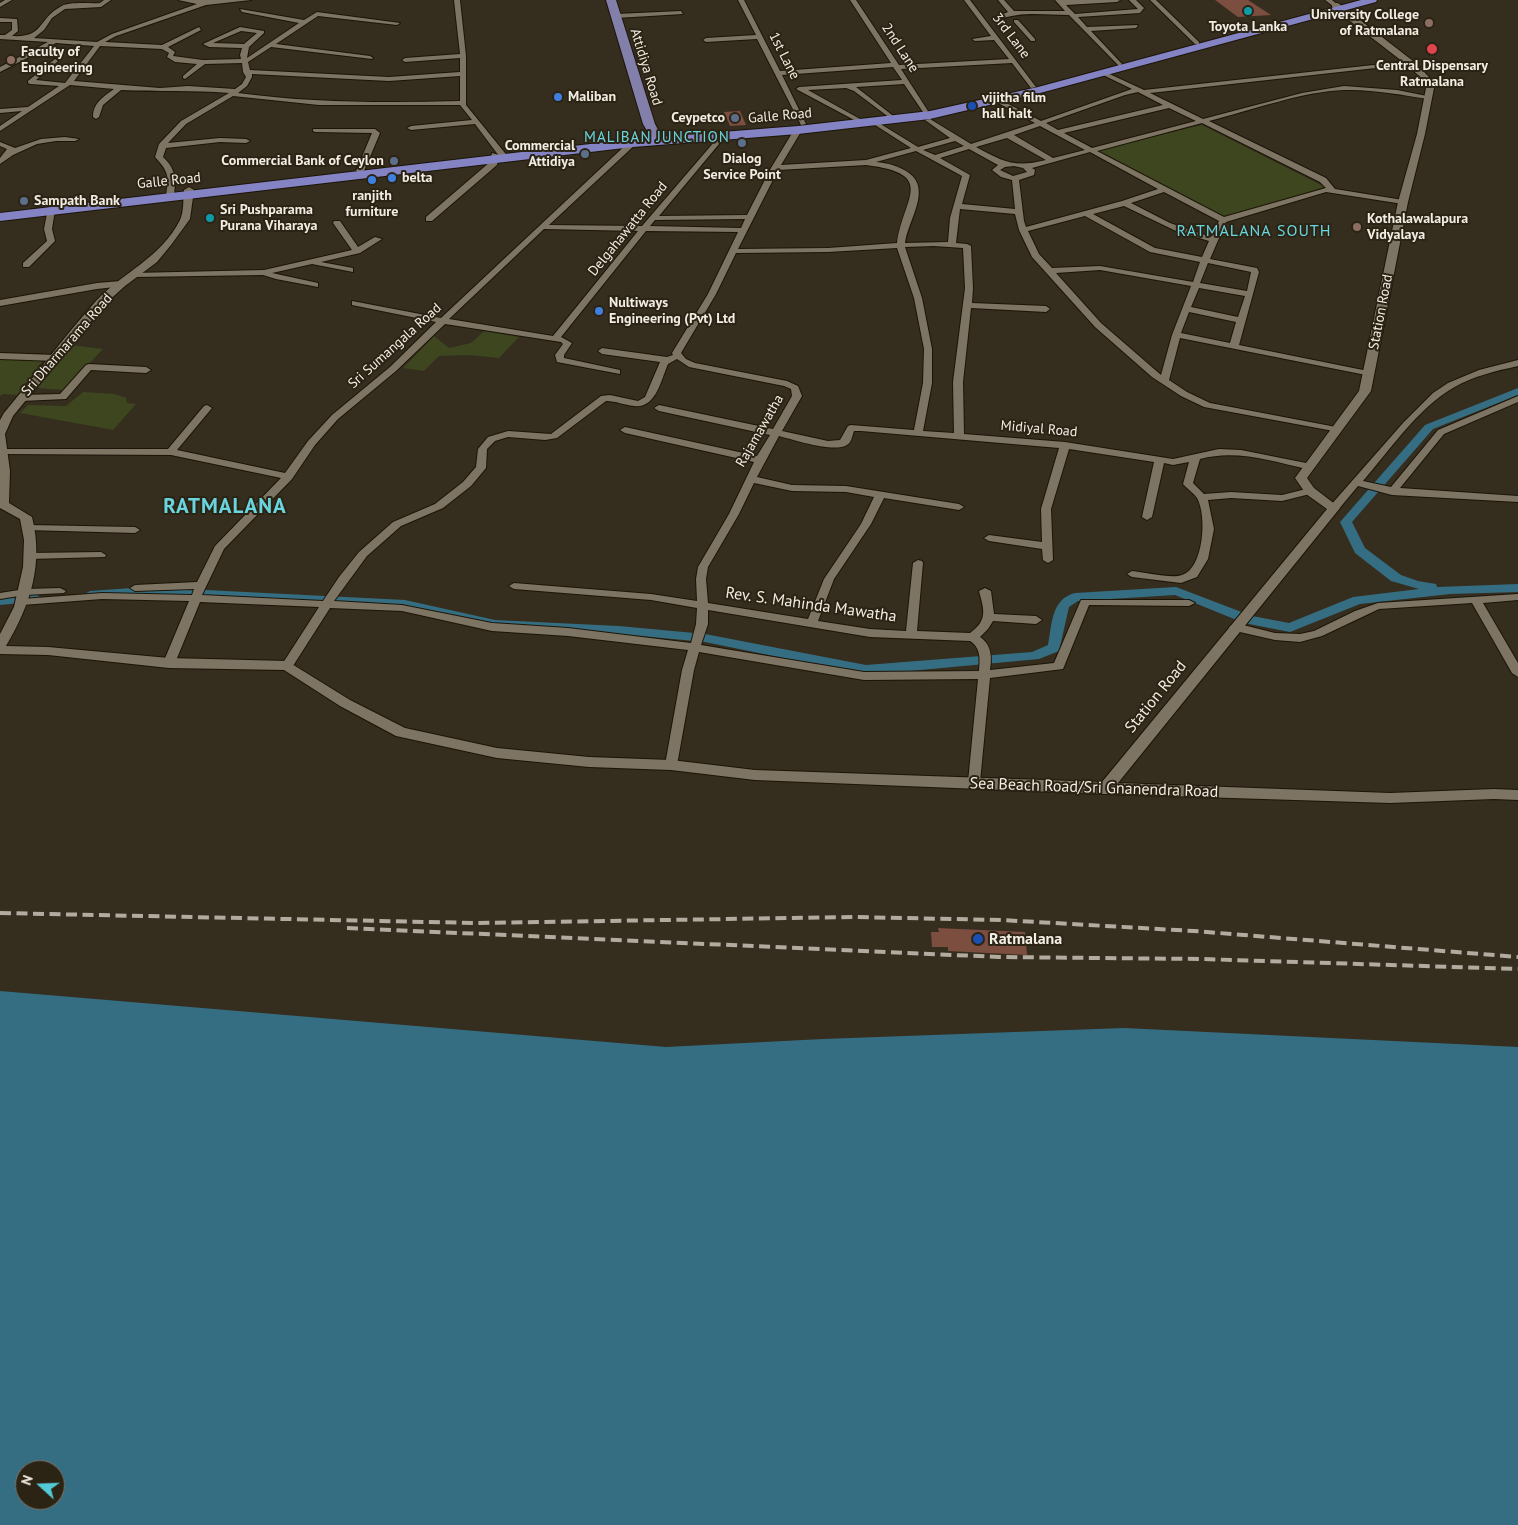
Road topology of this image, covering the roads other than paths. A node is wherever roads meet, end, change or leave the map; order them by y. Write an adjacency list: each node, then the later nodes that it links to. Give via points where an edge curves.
1 (9, 0): 19 (street)
2 (108, 0): 38 (street, via 101,5 63,7 42,29)
3 (181, 0): 18 (street)
4 (248, 0): 18 (street)
5 (456, 0): 50 (street)
6 (611, 0): 26 (main road, Attidiya Road)
7 (741, 0): 37 (street, 1st Lane)
8 (853, 0): 60 (street, 2nd Lane)
9 (967, 0): 28 (street, 3rd Lane)
10 (1001, 0): 23 (street)
11 (1118, 0): 16 (street)
12 (1132, 0): 25 (street, via 1141,8 1140,11)
13 (1153, 0): 44 (street)
14 (1356, 0): 20 (highway, Galle Road)
15 (1372, 0): 20 (highway, Galle Road)
16 (1093, 1): 17 (street)
17 (1060, 2): 25 (street)
18 (205, 3): 45 (street, via 114,35)
19 (0, 5)
20 (1334, 5): 44 (highway, Galle Road); 58 (street, Station Road); 63 (highway, Galle Road)
21 (242, 10): 31 (street)
22 (682, 13): 26 (street)
23 (1013, 14): 24 (street); 27 (street)
24 (1052, 14): 25 (street); 30 (street, via 1047,18)
25 (1072, 14): 35 (street)
26 (616, 16): 97 (main road, Attidiya Road, via 649,124)
27 (998, 18): 28 (street); 30 (street)
28 (982, 19): 40 (street, 3rd Lane)
29 (0, 20): 36 (street, via 15,20 15,31)
30 (1016, 20): 42 (street)
31 (304, 22): 32 (street, via 321,13); 46 (street)
32 (397, 23)
33 (1136, 26): 35 (street)
34 (199, 29): 48 (street)
35 (1086, 29): 59 (street)
36 (3, 37): 38 (street)
37 (760, 37): 41 (street); 66 (street, 1st Lane)
38 (28, 38): 43 (street)
39 (975, 38): 40 (street)
40 (996, 38): 49 (street, 3rd Lane)
41 (706, 40)
42 (1033, 40)
43 (55, 41): 45 (street); 61 (street)
44 (1197, 43): 59 (highway, Galle Road)
45 (98, 44): 48 (street); 68 (street)
46 (269, 45): 52 (street); 53 (street)
47 (246, 46): 47 (street, via 262,32 240,29 206,44); 53 (street, via 243,55)
48 (163, 47): 57 (street, via 172,52 171,59)
49 (1009, 54): 51 (street); 56 (street, 3rd Lane)
50 (463, 56): 54 (street); 64 (street)
51 (954, 57)
52 (370, 58)
53 (246, 60): 57 (street); 62 (street)
54 (406, 60)
55 (55, 61): 68 (street, via 30,82)
56 (1014, 61): 60 (street); 70 (street, 3rd Lane)
57 (203, 62): 65 (street)
58 (1410, 63): 73 (street); 75 (street, Station Road, via 1431,83)
59 (1119, 64): 70 (highway, Galle Road)
60 (897, 66): 66 (street); 67 (street, 2nd Lane)
61 (0, 70)
62 (246, 72): 64 (street, via 388,79); 74 (street, via 249,77 245,85)
63 (1103, 73): 73 (street); 76 (highway, Galle Road)
64 (464, 74): 77 (street)
65 (185, 77)
66 (780, 77): 72 (street); 89 (street, 1st Lane)
67 (907, 82): 69 (street); 82 (street, 2nd Lane)
68 (68, 84): 71 (street); 79 (street)
69 (846, 85): 72 (street); 81 (street)
70 (1033, 87): 76 (highway, Galle Road)
71 (120, 88): 74 (street); 83 (street, via 99,104)
72 (799, 88): 84 (street)
73 (1142, 91): 78 (street); 87 (street, via 1123,93)
74 (235, 92): 77 (street, via 275,100 329,104); 102 (street, via 183,122)
75 (1429, 97): 88 (street, via 1344,88 1302,95); 121 (street, Station Road)
76 (994, 99): 82 (highway, Galle Road); 87 (street)
77 (463, 103): 85 (street)
78 (1171, 105): 88 (street); 93 (street)
79 (28, 109): 80 (street); 91 (street)
80 (0, 111)
81 (890, 116): 82 (highway, Galle Road); 84 (highway, Galle Road)
82 (924, 116): 86 (highway, Galle Road); 98 (street)
83 (96, 117)
84 (858, 120): 89 (highway, Galle Road)
85 (478, 122): 90 (street); 107 (street)
86 (874, 122): 89 (highway, Galle Road); 104 (street)
87 (1041, 122): 93 (street); 94 (street)
88 (1204, 122): 105 (street); 118 (street, via 1323,180)
89 (801, 127): 95 (highway, Galle Road); 97 (highway, Galle Road); 114 (street)
90 (410, 128)
91 (0, 129)
92 (315, 130): 115 (street, via 375,131)
93 (1058, 132): 105 (street)
94 (1008, 135): 103 (street); 109 (street)
95 (721, 136): 97 (highway, Galle Road); 129 (street, Delgahawatta Road)
96 (75, 138): 106 (street, via 35,141)
97 (658, 139): 100 (highway, Galle Road); 107 (highway, Galle Road)
98 (956, 139): 103 (street); 104 (street)
99 (246, 141): 102 (street, via 220,140)
100 (633, 143): 107 (highway, Galle Road); 134 (street, Sri Sumangala Road)
101 (0, 144): 106 (street, via 11,148)
102 (162, 146): 120 (street, via 159,157 173,175)
103 (972, 147): 108 (street); 112 (street)
104 (917, 149): 108 (street); 111 (street)
105 (1091, 149): 109 (street); 117 (street)
106 (10, 153): 110 (street)
107 (500, 156): 115 (highway, Galle Road); 119 (highway, Galle Road); 131 (street)
108 (934, 158): 123 (street, via 966,175)
109 (1052, 160): 113 (street)
110 (0, 162)
111 (865, 162): 114 (street); 141 (street, via 900,171 916,184)
112 (1003, 165): 113 (street); 116 (street, via 997,168 997,173)
113 (1026, 167): 116 (street, via 1031,170 1029,175)
114 (775, 168): 130 (street)
115 (360, 171): 119 (highway, Galle Road)
116 (1015, 178): 126 (street)
117 (1164, 189): 122 (street); 132 (street)
118 (1332, 190): 121 (street); 132 (street)
119 (189, 192): 120 (highway, Galle Road); 150 (street, Sri Dharmarama Road, via 185,219 154,260)
120 (170, 194): 124 (highway, Galle Road); 125 (highway, Galle Road)
121 (1403, 202): 173 (street, Station Road)
122 (1125, 203): 127 (street); 139 (street, via 1172,227)
123 (957, 206): 126 (street); 140 (street)
124 (51, 210): 128 (highway, Galle Road); 146 (street, via 48,229 51,241)
125 (0, 212)
126 (1018, 212): 137 (street)
127 (1086, 213): 137 (street); 144 (street, via 1153,250)
128 (0, 217)
129 (652, 218): 130 (street); 135 (street, Delgahawatta Road)
130 (749, 218): 136 (street)
131 (429, 220)
132 (1224, 220): 139 (street)
133 (337, 223): 143 (street)
134 (543, 227): 135 (street); 161 (street, Sri Sumangala Road)
135 (643, 229): 136 (street); 163 (street, Delgahawatta Road)
136 (743, 230): 142 (street)
137 (1023, 230): 148 (street, via 1035,255)
138 (378, 239): 143 (street)
139 (1213, 240): 144 (street)
140 (952, 243): 141 (street); 157 (street, via 967,246)
141 (902, 245): 142 (street); 184 (street, via 928,343 929,368)
142 (732, 251): 167 (street, via 712,294 677,350)
143 (357, 252): 145 (street)
144 (1205, 260): 152 (street); 154 (street, via 1254,270)
145 (314, 262): 147 (street); 149 (street)
146 (26, 265)
147 (350, 270)
148 (1049, 271): 152 (street, via 1100,268); 174 (street, via 1098,325)
149 (264, 272): 150 (street); 153 (street)
150 (134, 275): 151 (street, Sri Dharmarama Road)
151 (121, 284): 155 (street); 168 (street, Sri Dharmarama Road, via 101,302)
152 (1196, 284): 154 (street); 159 (street)
153 (315, 285)
154 (1250, 294): 160 (street)
155 (0, 303)
156 (355, 303): 161 (street)
157 (967, 305): 158 (street); 185 (street, via 958,382)
158 (1046, 309)
159 (1187, 309): 160 (street); 162 (street)
160 (1241, 320): 164 (street)
161 (443, 321): 163 (street); 194 (street, Sri Sumangala Road, via 393,369 335,417 311,443)
162 (1176, 335): 164 (street); 174 (street)
163 (555, 339): 172 (street, via 568,343 559,355 560,360)
164 (1234, 347): 173 (street)
165 (602, 351): 169 (street)
166 (0, 356): 168 (street)
167 (677, 356): 169 (street); 183 (street, Rajamawatha, via 692,365 767,379 795,388 796,400)
168 (56, 358): 175 (street, Sri Dharmarama Road)
169 (666, 360): 221 (street, via 649,398 644,402 607,397 554,436 514,434 494,438 484,446 483,465 476,475 439,506 386,533 363,554)
170 (1518, 363): 196 (street, via 1482,372 1436,394 1406,424)
171 (146, 370): 175 (street, via 89,367 63,397)
172 (618, 372)
173 (1368, 374): 181 (street, Station Road, via 1358,404)
174 (1164, 381): 181 (street, via 1207,405)
175 (21, 398): 179 (street, Sri Dharmarama Road)
176 (1518, 399): 198 (street, via 1441,432)
177 (207, 408): 188 (street)
178 (659, 408): 183 (street)
179 (4, 414): 182 (street, Sri Dharmarama Road)
180 (625, 430): 190 (street)
181 (1336, 430): 192 (street, Station Road)
182 (0, 434): 187 (street, Sri Dharmarama Road)
183 (776, 434): 184 (street, Midiyal Road, via 836,444 847,439 851,428); 190 (street, Rajamawatha)
184 (918, 434): 185 (street, Midiyal Road)
185 (959, 437): 186 (street, Midiyal Road)
186 (1065, 445): 191 (street, Midiyal Road); 208 (street, via 1046,509)
187 (3, 451): 188 (street); 193 (street, Sri Dharmarama Road)
188 (171, 452): 194 (street)
189 (1195, 458): 191 (street, Midiyal Road); 192 (street, Midiyal Road, via 1210,453 1232,453); 200 (street, via 1188,484)
190 (760, 460): 195 (street, Rajamawatha)
191 (1160, 460): 204 (street)
192 (1307, 466): 197 (street, via 1301,478)
193 (2, 471): 205 (street, Sri Dharmarama Road, via 3,505 26,516)
194 (288, 476): 216 (street, Sri Sumangala Road, via 219,548)
195 (750, 479): 199 (street, via 792,488); 223 (street, Rajamawatha, via 703,567 700,579)
196 (1357, 483): 198 (street); 203 (street)
197 (1310, 491): 200 (street, via 1282,498); 203 (street)
198 (1388, 491): 201 (street, via 1494,495)
199 (880, 495): 202 (street); 226 (street, via 866,524 829,579)
200 (1202, 496): 213 (street, via 1209,529 1202,559 1193,575 1181,580)
201 (1518, 499)
202 (959, 507)
203 (1334, 508): 227 (street, Station Road)
204 (1147, 517)
205 (30, 528): 206 (street); 210 (street)
206 (135, 530)
207 (989, 538): 208 (street)
208 (1047, 546): 211 (street)
209 (102, 555): 210 (street)
210 (29, 556): 218 (street)
211 (1048, 560)
212 (918, 562): 228 (street)
213 (1132, 574)
214 (514, 586): 223 (street, Rev. S. Mahinda Mawatha, via 651,597)
215 (986, 591): 224 (street)
216 (199, 592): 218 (street); 221 (street); 233 (street, Sri Sumangala Road)
217 (0, 596): 218 (street)
218 (23, 597): 230 (street, via 17,617)
219 (1518, 598): 220 (street)
220 (1475, 599): 227 (street, via 1378,606 1299,638); 235 (street)
221 (330, 600): 231 (street, via 402,608 492,627); 234 (street)
222 (1188, 602): 236 (street, via 1085,602 1058,666)
223 (703, 606): 226 (street, Rev. S. Mahinda Mawatha); 231 (street, Rajamawatha, via 701,629)
224 (990, 617): 225 (street); 229 (street, via 984,629)
225 (1036, 620)
226 (812, 624): 228 (street, Rev. S. Mahinda Mawatha, via 870,633)
227 (1235, 627): 239 (street, Station Road)
228 (911, 635): 229 (street, Rev. S. Mahinda Mawatha)
229 (973, 637): 236 (street, via 980,642 986,655)
230 (0, 645)
231 (694, 646): 236 (street, via 864,676); 237 (street, Rajamawatha)
232 (0, 650): 233 (street, via 48,651)
233 (169, 663): 234 (street)
234 (287, 666): 237 (street, Sea Beach Road/Sri Gnanendra Road, via 345,703 402,732 417,736 497,753 589,762)
235 (1518, 673)
236 (984, 675): 238 (street)
237 (671, 765): 238 (street, Sea Beach Road/Sri Gnanendra Road, via 755,775)
238 (974, 782): 239 (street, Sea Beach Road/Sri Gnanendra Road)
239 (1105, 788): 240 (street, Sea Beach Road/Sri Gnanendra Road, via 1390,798)
240 (1518, 795)

